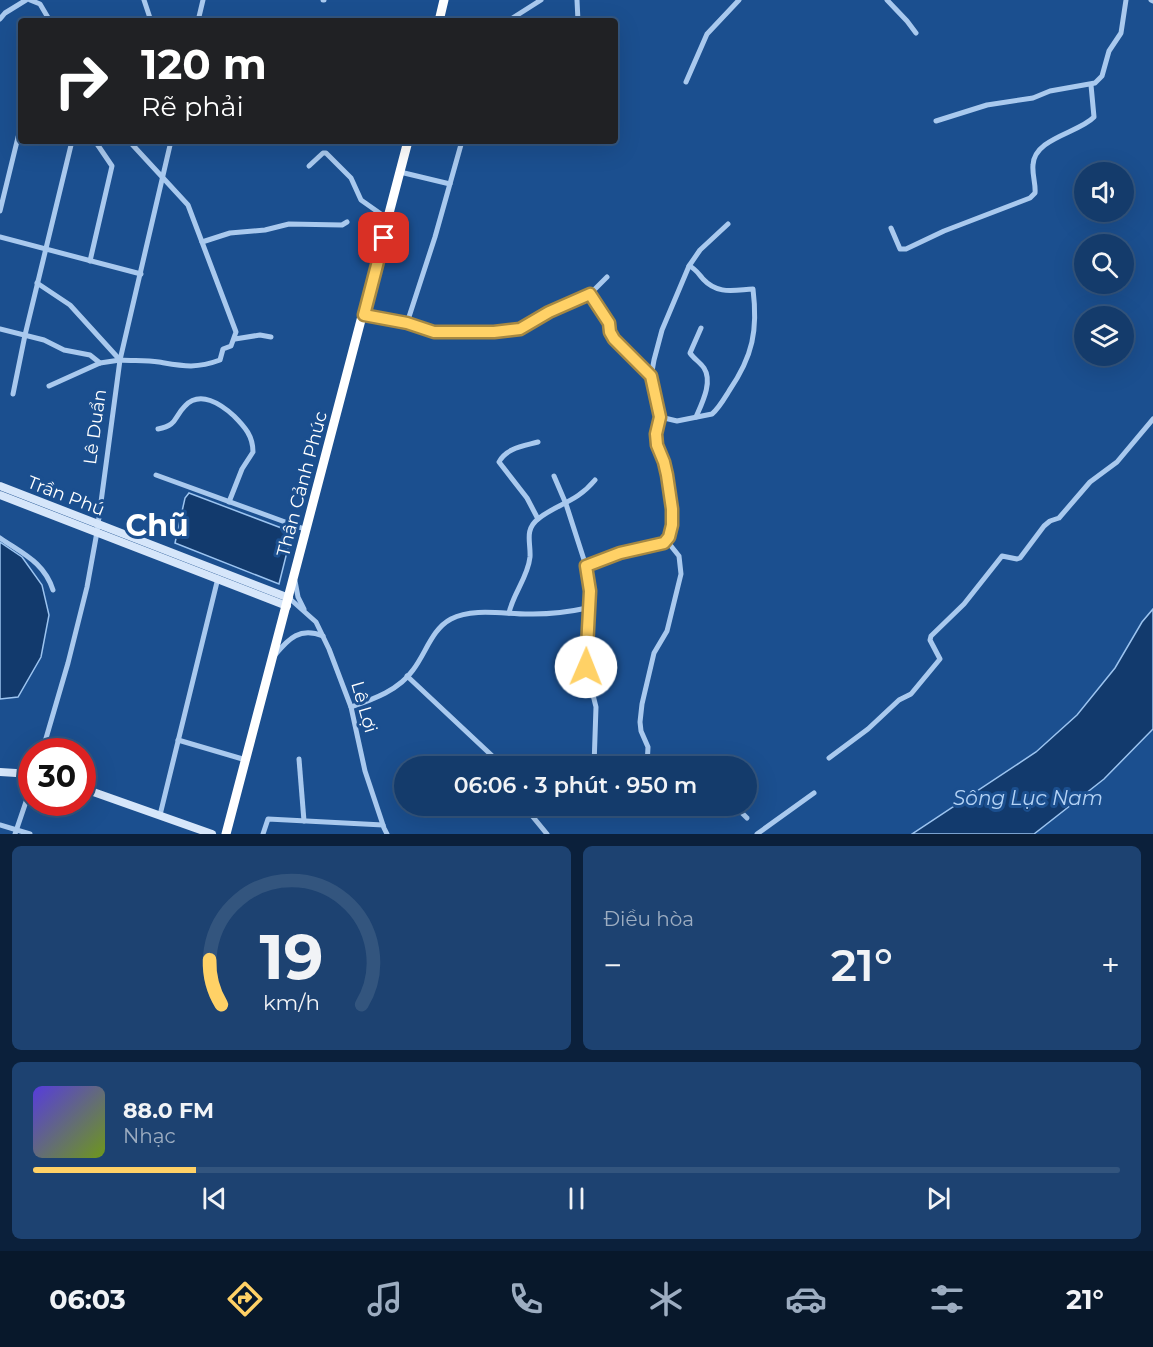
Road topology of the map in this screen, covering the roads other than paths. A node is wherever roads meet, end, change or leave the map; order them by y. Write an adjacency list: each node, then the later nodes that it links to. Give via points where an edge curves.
1 (28, 0): 10 (street, via 40,4); 16 (street)
2 (144, 0): 11 (street)
3 (203, 0): 12 (street)
4 (444, 0): 13 (highway)
5 (541, 0): 14 (street)
6 (577, 0): 15 (street)
7 (739, 0): 18 (street, via 707,34)
8 (887, 0): 17 (street)
9 (1126, 0): 19 (street, via 1121,33 1109,51 1102,76)
10 (48, 18)
11 (150, 18)
12 (199, 18)
13 (440, 18)
14 (513, 18)
15 (578, 18)
16 (0, 19)
17 (916, 33)
18 (686, 82)
19 (1091, 85): 20 (street, via 987,105); 36 (street, via 1094,117 1050,141 1037,154 1032,165 1035,194 1030,198 902,250)
20 (936, 121)
21 (18, 137): 32 (street)
22 (71, 144): 39 (street)
23 (97, 144): 40 (street, via 112,166)
24 (132, 144): 30 (street)
25 (170, 144): 30 (street, Lê Duẩn)
26 (407, 144): 29 (highway, Thân Cảnh Phúc)
27 (461, 144): 31 (street)
28 (309, 166): 33 (street, via 326,153 351,178 361,200)
29 (400, 172): 31 (street); 33 (highway, Thân Cảnh Phúc)
30 (163, 179): 38 (street, via 188,205); 42 (street, Lê Duẩn)
31 (450, 184): 47 (street)
32 (0, 211)
33 (388, 219): 46 (highway, Thân Cảnh Phúc)
34 (347, 222): 38 (street, via 289,224 230,233)
35 (728, 224): 41 (street)
36 (891, 228)
37 (0, 237): 39 (street)
38 (202, 242): 52 (street, via 236,332)
39 (45, 249): 40 (street); 44 (street)
40 (90, 261): 42 (street)
41 (688, 266): 55 (street, via 662,330); 59 (street, via 714,288 753,289 755,307 750,356 716,411)
42 (141, 274): 53 (street, Lê Duẩn)
43 (607, 277): 45 (street)
44 (37, 283): 50 (street); 53 (street, via 70,305)
45 (590, 294): 47 (street, via 520,329 434,332); 55 (street, via 609,323 614,339)
46 (364, 315): 47 (street); 72 (highway, Thân Cảnh Phúc)
47 (407, 323)
48 (701, 328): 59 (street, via 690,353 707,378)
49 (0, 329): 50 (street)
50 (25, 335): 54 (street, via 90,355); 57 (street)
51 (271, 337): 52 (street)
52 (235, 339): 53 (street, via 223,350 220,360 209,364 186,367)
53 (120, 360): 54 (street); 71 (street, Lê Duẩn)
54 (100, 363): 56 (street)
55 (651, 376): 58 (street)
56 (49, 386)
57 (13, 394)
58 (660, 417): 59 (street, via 677,421); 74 (street, via 657,445 672,509)
59 (696, 417)
60 (1153, 419): 92 (street, via 1117,462 1090,482 1059,518 1044,526 1020,558 1002,556 964,604 931,636 940,659 911,693)
61 (158, 429): 68 (street, via 172,424 187,404 201,399 219,403 247,429 253,452)
62 (538, 442): 70 (street, via 517,447 499,462)
63 (156, 475): 68 (street)
64 (554, 476): 69 (street)
65 (595, 480): 69 (street)
66 (0, 486): 71 (main road, Trần Phú)
67 (0, 495): 71 (main road, Trần Phú)
68 (229, 502): 72 (street)
69 (566, 504): 70 (street); 75 (street)
70 (538, 519): 82 (street, via 528,540 530,560)
71 (98, 528): 76 (main road, Trần Phú); 87 (street, Lê Duẩn, via 87,587)
72 (307, 531): 77 (highway, Thân Cảnh Phúc)
73 (0, 538): 78 (street, via 41,567)
74 (667, 542): 75 (street); 91 (street, via 679,556 681,574 667,631 654,653 642,704 640,722)
75 (586, 566): 80 (street, via 590,591)
76 (218, 574): 79 (main road, Trần Phú); 88 (street)
77 (294, 578): 79 (highway, Thân Cảnh Phúc); 81 (street, Lê Lợi)
78 (53, 590)
79 (288, 602): 81 (street); 84 (highway, Thân Cảnh Phúc)
80 (587, 608): 82 (street, via 563,613); 90 (street, via 586,667 596,707)
81 (304, 611): 83 (street, Lê Lợi, via 316,622)
82 (509, 614): 85 (street, via 472,614 452,619 437,630)
83 (322, 636): 84 (street, via 302,633 288,639); 86 (street, Lê Lợi)
84 (274, 656): 94 (highway, Thân Cảnh Phúc)
85 (407, 676): 86 (street, via 381,696); 89 (street)
86 (351, 707): 106 (street, Lê Lợi, via 365,771)
87 (46, 738)
88 (178, 740): 94 (street); 99 (street)
89 (492, 756)
90 (594, 756)
91 (648, 756)
92 (829, 758)
93 (299, 759): 104 (street)
94 (247, 760): 111 (highway, Thân Cảnh Phúc)
95 (0, 772): 96 (main road)
96 (18, 773)
97 (96, 793): 99 (main road)
98 (814, 793): 114 (street)
99 (160, 815): 110 (main road)
100 (21, 816): 107 (street)
101 (532, 816): 113 (street)
102 (744, 816): 103 (street)
103 (747, 819)
104 (304, 821): 106 (street); 112 (street, via 268,819)
105 (0, 825): 107 (street)
106 (383, 825): 108 (street, Lê Lợi)
107 (15, 832): 109 (street)
108 (386, 833)
109 (30, 834)
110 (212, 834)
111 (226, 834)
112 (263, 834)
113 (547, 834)
114 (758, 834)

